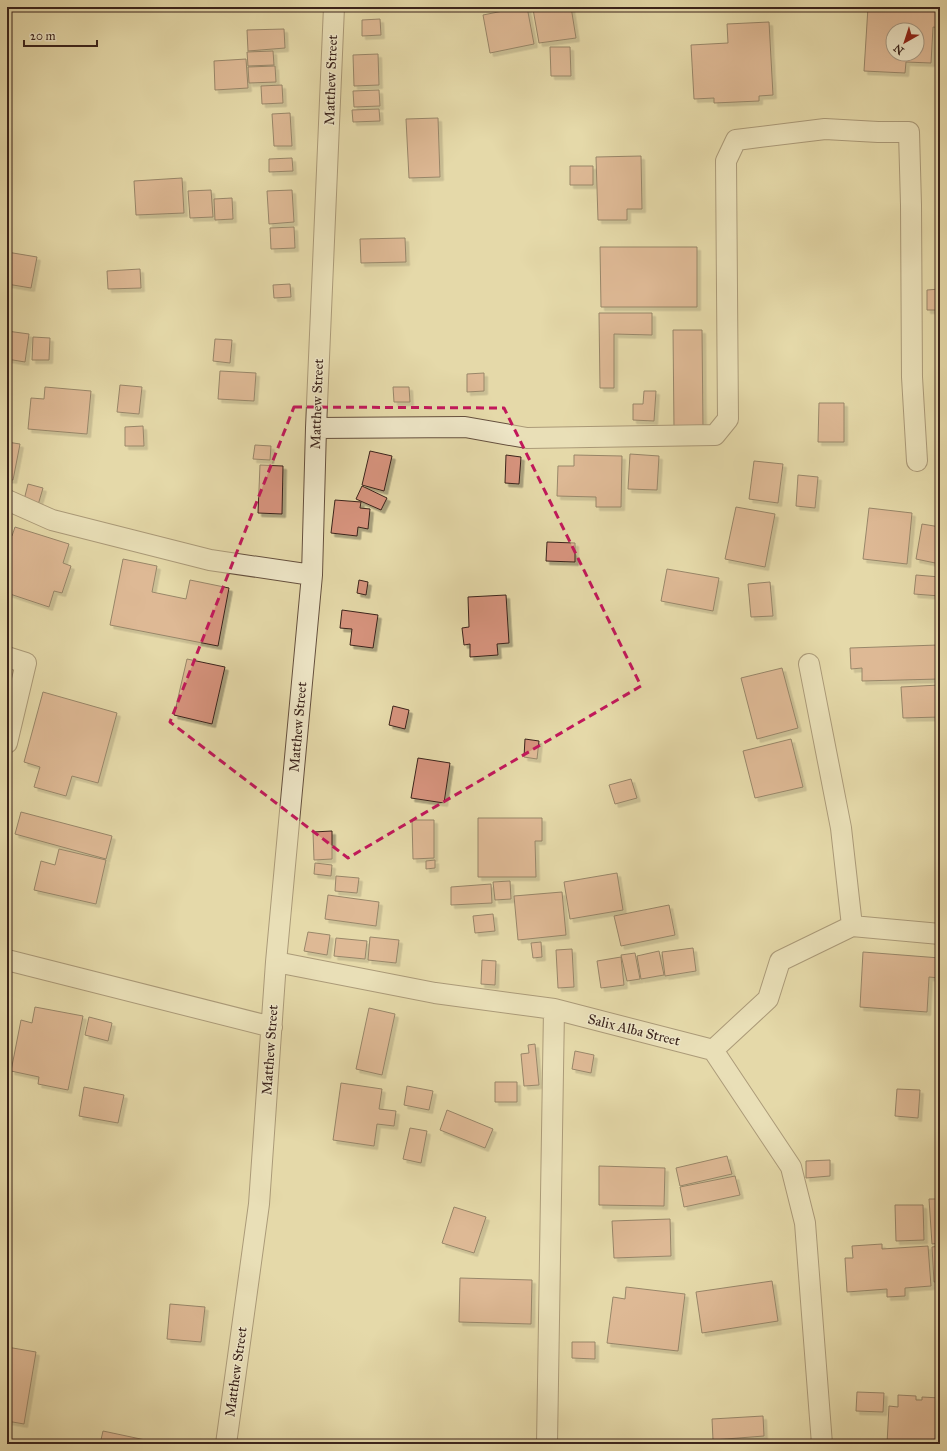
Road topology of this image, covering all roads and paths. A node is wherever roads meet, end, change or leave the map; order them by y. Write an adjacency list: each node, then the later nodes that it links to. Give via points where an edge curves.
1 (334, 7): 2 (street, Matthew Street)
2 (316, 428): 3 (street, via 465,427 527,438 715,435 728,419 726,161 736,140 826,129 909,132 912,377); 5 (street, Matthew Street)
3 (917, 461)
4 (7, 500): 5 (street, via 52,520 210,560)
5 (312, 575): 12 (street, Matthew Street)
6 (7, 656): 8 (street, via 26,663)
7 (809, 664): 9 (street, via 841,828)
8 (7, 743)
9 (852, 926): 10 (street); 15 (street, via 780,962 768,999)
10 (940, 934)
11 (7, 960): 14 (street)
12 (276, 962): 13 (street, Salix Alba Street, via 435,993); 14 (street, Matthew Street)
13 (554, 1009): 15 (street, Salix Alba Street); 17 (street)
14 (272, 1027): 16 (street, Matthew Street, via 259,1204)
15 (712, 1050): 18 (street, via 791,1167 805,1223)
16 (226, 1444)
17 (547, 1444)
18 (822, 1444)

